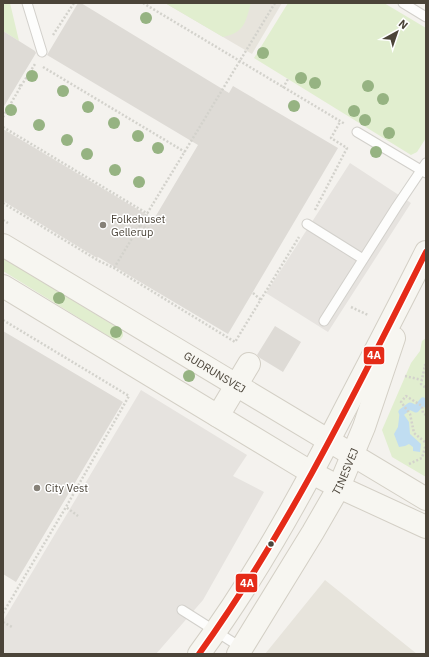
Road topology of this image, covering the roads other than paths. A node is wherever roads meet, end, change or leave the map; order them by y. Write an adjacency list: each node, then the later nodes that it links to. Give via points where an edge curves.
1 (27, 3): 4 (lane)
2 (403, 3): 3 (lane)
3 (426, 17)
4 (42, 52)
5 (356, 132): 6 (lane)
6 (425, 168): 9 (lane)
7 (307, 224): 9 (lane)
8 (3, 245): 14 (street, GUDRUNSVEJ)
9 (363, 259): 12 (lane)
10 (421, 262): 16 (street, TINESVEJ); 17 (street, TINESVEJ)
11 (3, 286): 15 (street)
12 (324, 321)
13 (249, 364): 14 (street)
14 (236, 385): 15 (street); 16 (street, GUDRUNSVEJ)
15 (218, 416): 18 (street)
16 (328, 440): 17 (street, GUDRUNSVEJ); 18 (street, TINESVEJ)
17 (353, 456): 19 (street, TINESVEJ); 20 (street, GUDRUNSVEJ)
18 (312, 473): 19 (street); 23 (street, TINESVEJ, via 270,546)
19 (339, 487): 21 (street); 24 (street, TINESVEJ)
20 (426, 499)
21 (426, 527)
22 (182, 610): 23 (lane)
23 (215, 632): 24 (lane); 25 (street, TINESVEJ)
24 (240, 651)
25 (198, 654)

